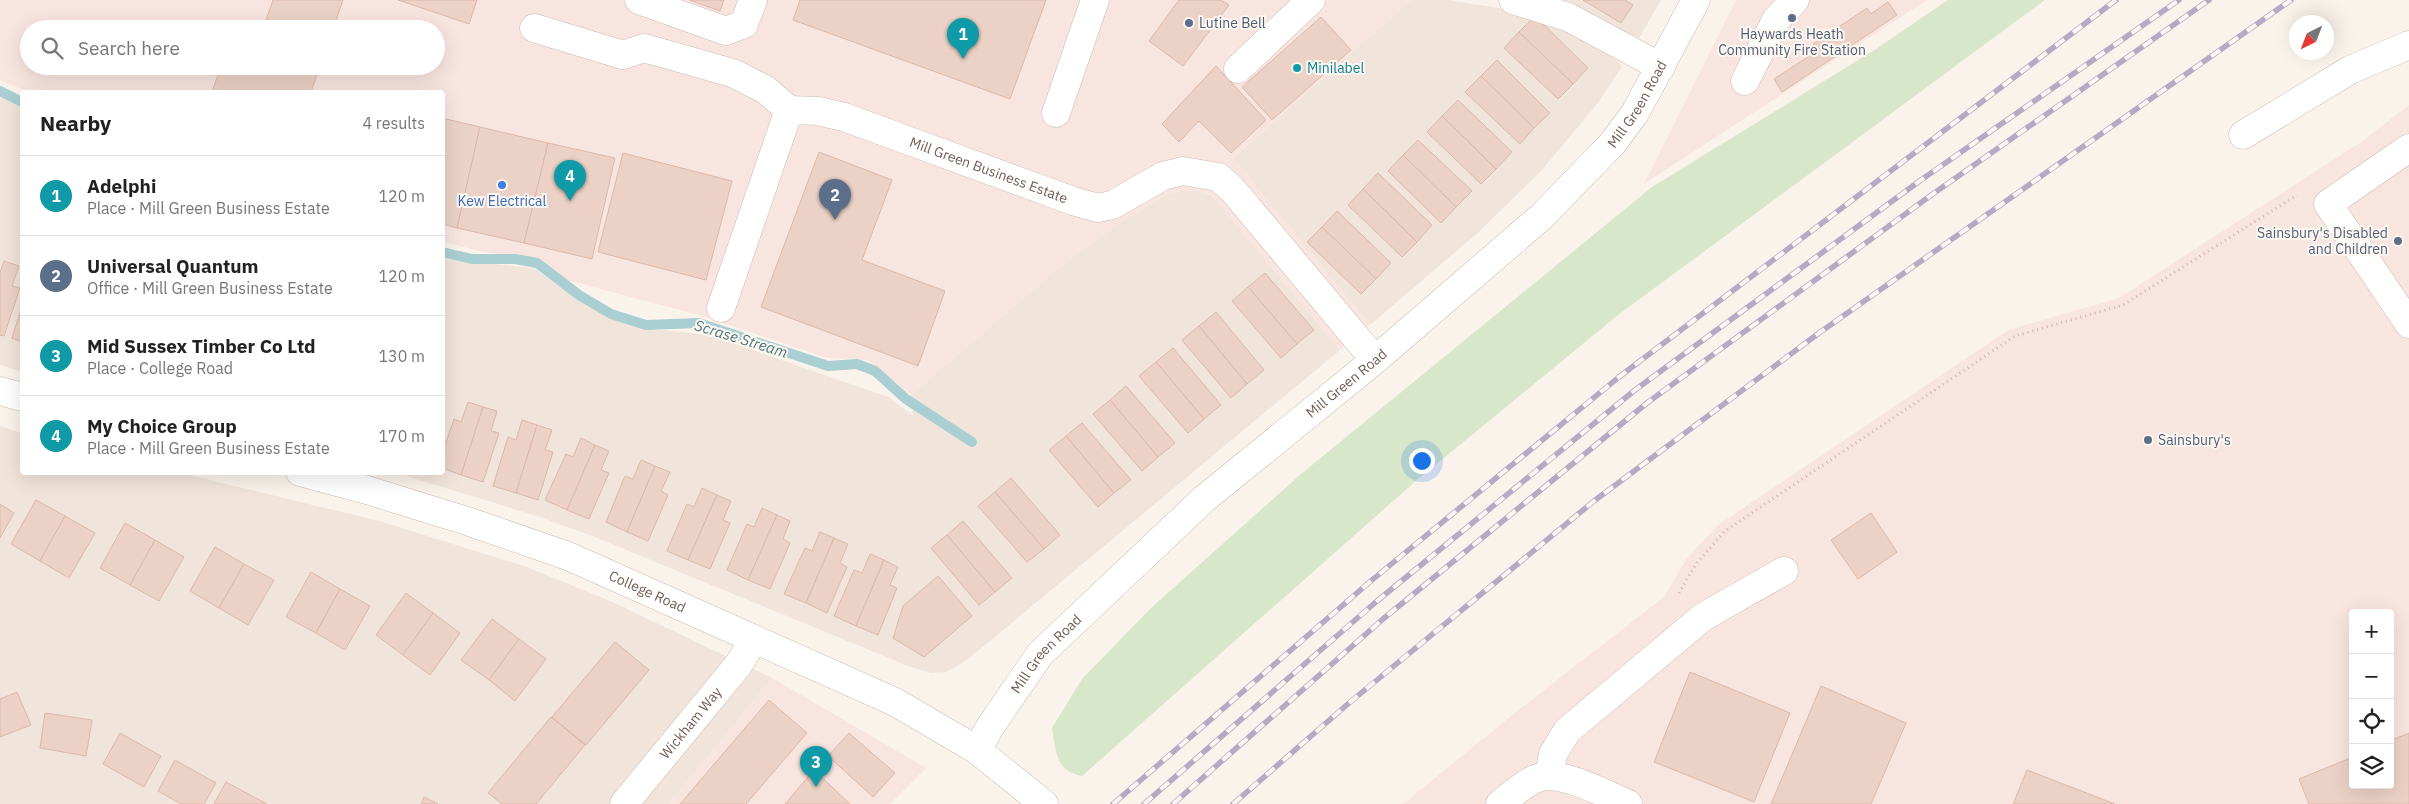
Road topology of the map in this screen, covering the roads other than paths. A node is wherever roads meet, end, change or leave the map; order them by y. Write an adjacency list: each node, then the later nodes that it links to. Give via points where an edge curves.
1 (639, 0): 2 (street, via 726,31 744,24)
2 (753, 0)
3 (1095, 0): 14 (street)
4 (1311, 0): 11 (street)
5 (1513, 0): 10 (street, via 1568,17)
6 (1696, 0): 10 (street, Mill Green Road)
7 (1795, 0): 12 (street, via 1776,20)
8 (534, 28): 13 (street, via 623,55 644,48 735,74 766,90)
9 (2409, 45): 15 (street, via 2350,70)
10 (1661, 67): 19 (street, Mill Green Road, via 1635,113 1612,144 1547,210)
11 (1238, 69)
12 (1745, 81)
13 (789, 110): 17 (street); 19 (street, Mill Green Business Estate, via 818,111 844,117 1098,208 1112,205 1163,176 1183,171 1218,177 1232,189)
14 (1056, 113)
15 (2244, 135)
16 (2409, 148): 18 (street, via 2328,204)
17 (721, 308)
18 (2409, 324)
19 (1375, 360): 25 (street, Mill Green Road, via 1204,499 1040,654)
20 (0, 391): 21 (street)
21 (20, 396)
22 (310, 475): 24 (street, College Road, via 458,518 568,556)
23 (1784, 571): 26 (street, via 1703,617 1567,731 1553,754)
24 (754, 638): 25 (street, College Road, via 895,702); 27 (street, Wickham Way, via 739,664)
25 (977, 750): 28 (street, College Road)
26 (1549, 775): 29 (street, via 1534,779); 30 (street, via 1573,781)
27 (624, 804)
28 (1044, 804)
29 (1500, 804)
30 (1628, 804)

